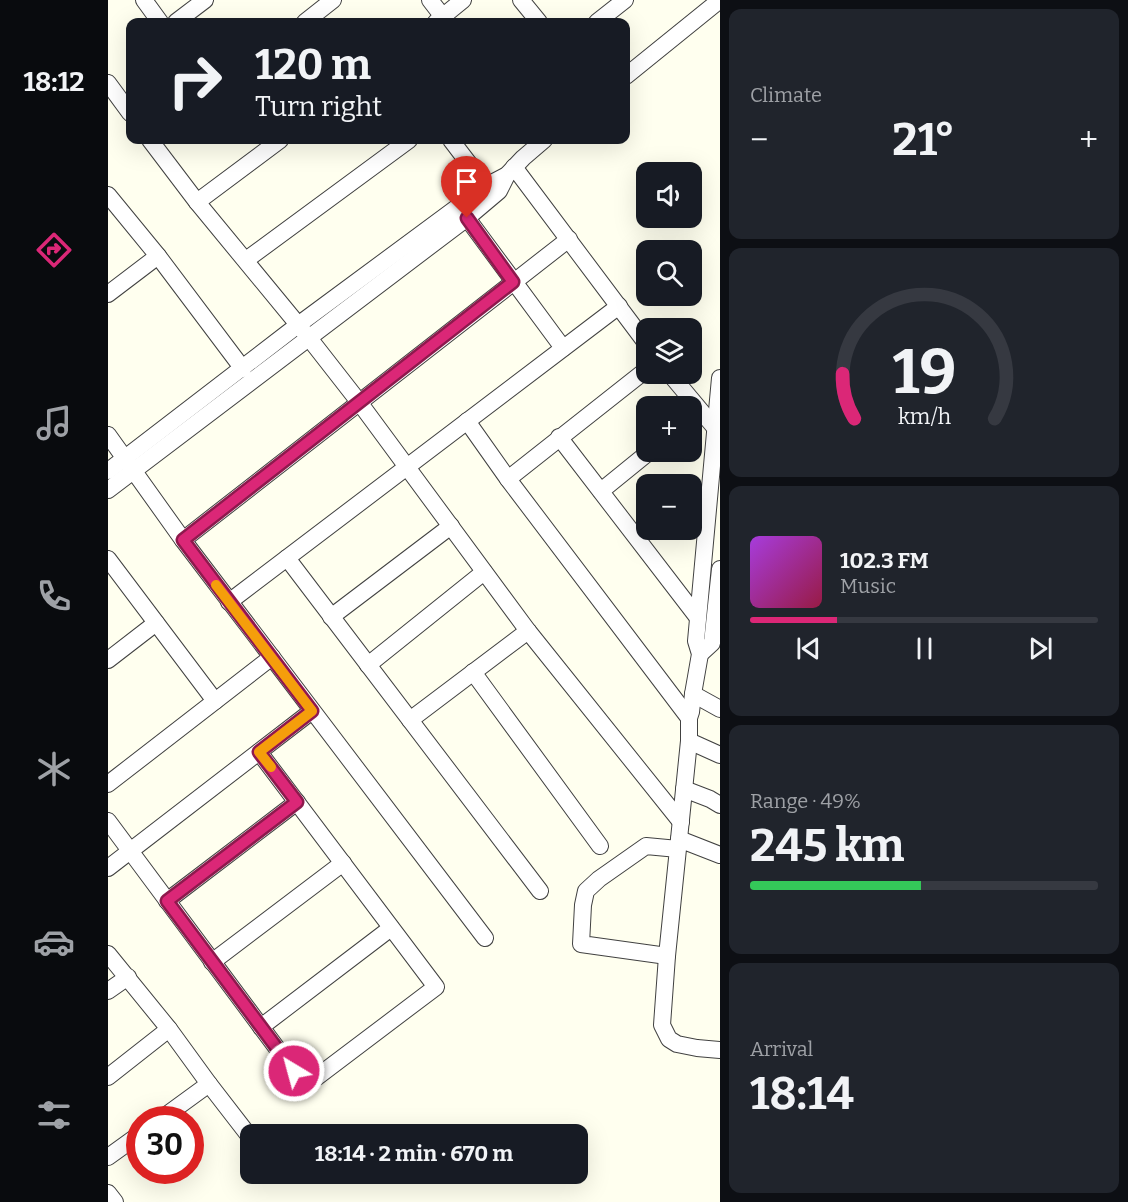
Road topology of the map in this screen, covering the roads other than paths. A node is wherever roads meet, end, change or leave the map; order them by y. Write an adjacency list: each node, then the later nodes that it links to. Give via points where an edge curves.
1 (144, 0): 9 (street)
2 (205, 0): 10 (street)
3 (333, 0): 11 (street)
4 (430, 0): 12 (street)
5 (463, 0): 13 (street)
6 (521, 0): 14 (street)
7 (625, 0): 15 (street)
8 (720, 0): 16 (street)
9 (157, 18)
10 (181, 18)
11 (310, 18)
12 (440, 18)
13 (445, 18)
14 (536, 18)
15 (602, 18)
16 (630, 73)
17 (108, 83): 18 (street)
18 (126, 108)
19 (154, 144): 26 (street)
20 (275, 144): 26 (street)
21 (404, 144): 31 (street)
22 (454, 144): 25 (street)
23 (536, 144): 24 (street)
24 (511, 171): 25 (street); 28 (street, via 499,191); 29 (street)
25 (486, 186): 35 (street)
26 (197, 202): 31 (street)
27 (111, 205): 30 (street)
28 (467, 218): 32 (street); 37 (street)
29 (568, 239): 32 (street); 34 (street)
30 (158, 256): 33 (street); 39 (street)
31 (246, 260): 35 (street)
32 (513, 282): 38 (street); 42 (street)
33 (108, 294)
34 (619, 306): 36 (street); 38 (street)
35 (298, 325): 37 (street); 39 (street)
36 (636, 329)
37 (309, 338): 42 (street); 50 (street)
38 (563, 348): 44 (street)
39 (243, 369): 50 (street)
40 (636, 378): 47 (street)
41 (720, 378): 45 (street)
42 (359, 402): 51 (street); 57 (street)
43 (702, 418): 45 (street)
44 (467, 421): 51 (street); 53 (street)
45 (716, 429): 48 (street)
46 (108, 435): 50 (street)
47 (560, 437): 53 (street); 55 (street)
48 (718, 452): 58 (street)
49 (637, 462): 55 (street)
50 (129, 465): 52 (street); 54 (street); 57 (street)
51 (407, 467): 56 (street); 59 (street)
52 (108, 471)
53 (508, 478): 77 (street)
54 (108, 490)
55 (601, 491): 65 (street)
56 (451, 526): 62 (street); 64 (street)
57 (183, 540): 63 (street)
58 (713, 545): 65 (street)
59 (287, 558): 63 (street); 64 (street)
60 (720, 569): 68 (street)
61 (111, 571): 66 (street)
62 (484, 572): 67 (street); 71 (street)
63 (229, 602): 69 (street)
64 (331, 617): 71 (street)
65 (698, 618): 68 (street, via 696,641)
66 (156, 623): 70 (street); 74 (street)
67 (528, 631): 72 (street); 87 (street)
68 (710, 652): 73 (street)
69 (272, 657): 74 (street); 76 (street)
70 (108, 660)
71 (368, 665): 78 (street)
72 (474, 672): 78 (street); 89 (street)
73 (693, 694): 75 (street); 77 (street)
74 (215, 701): 82 (street)
75 (720, 709)
76 (312, 711): 80 (street); 97 (street)
77 (689, 718): 79 (street)
78 (410, 720): 94 (street)
79 (689, 741): 81 (street); 83 (street)
80 (259, 752): 84 (street); 90 (street)
81 (720, 755)
82 (108, 784)
83 (684, 789): 85 (street); 87 (street)
84 (297, 802): 92 (street); 95 (street)
85 (720, 805)
86 (108, 821): 90 (street)
87 (681, 822): 88 (street)
88 (678, 844): 91 (street); 99 (street); 99 (street, via 646,846 598,879 586,891 584,905 581,944)
89 (600, 846)
90 (131, 852): 93 (street); 95 (street)
91 (713, 852)
92 (343, 863): 96 (street); 100 (street)
93 (108, 868)
94 (540, 891)
95 (167, 901): 100 (street)
96 (391, 928): 103 (street); 103 (street, via 436,987 305,1086)
97 (485, 938)
98 (108, 954): 101 (street)
99 (667, 956): 105 (street, via 662,1025 669,1039 677,1044)
100 (212, 962): 103 (street)
101 (128, 977): 102 (street); 104 (street)
102 (108, 991)
103 (261, 1027)
104 (169, 1029): 106 (street); 107 (street)
105 (720, 1050)
106 (108, 1077)
107 (209, 1084): 108 (street); 109 (street)
108 (179, 1106)
109 (240, 1124)
110 (126, 1144): 111 (street)
111 (108, 1157)
112 (108, 1193): 113 (street)
113 (115, 1202)

